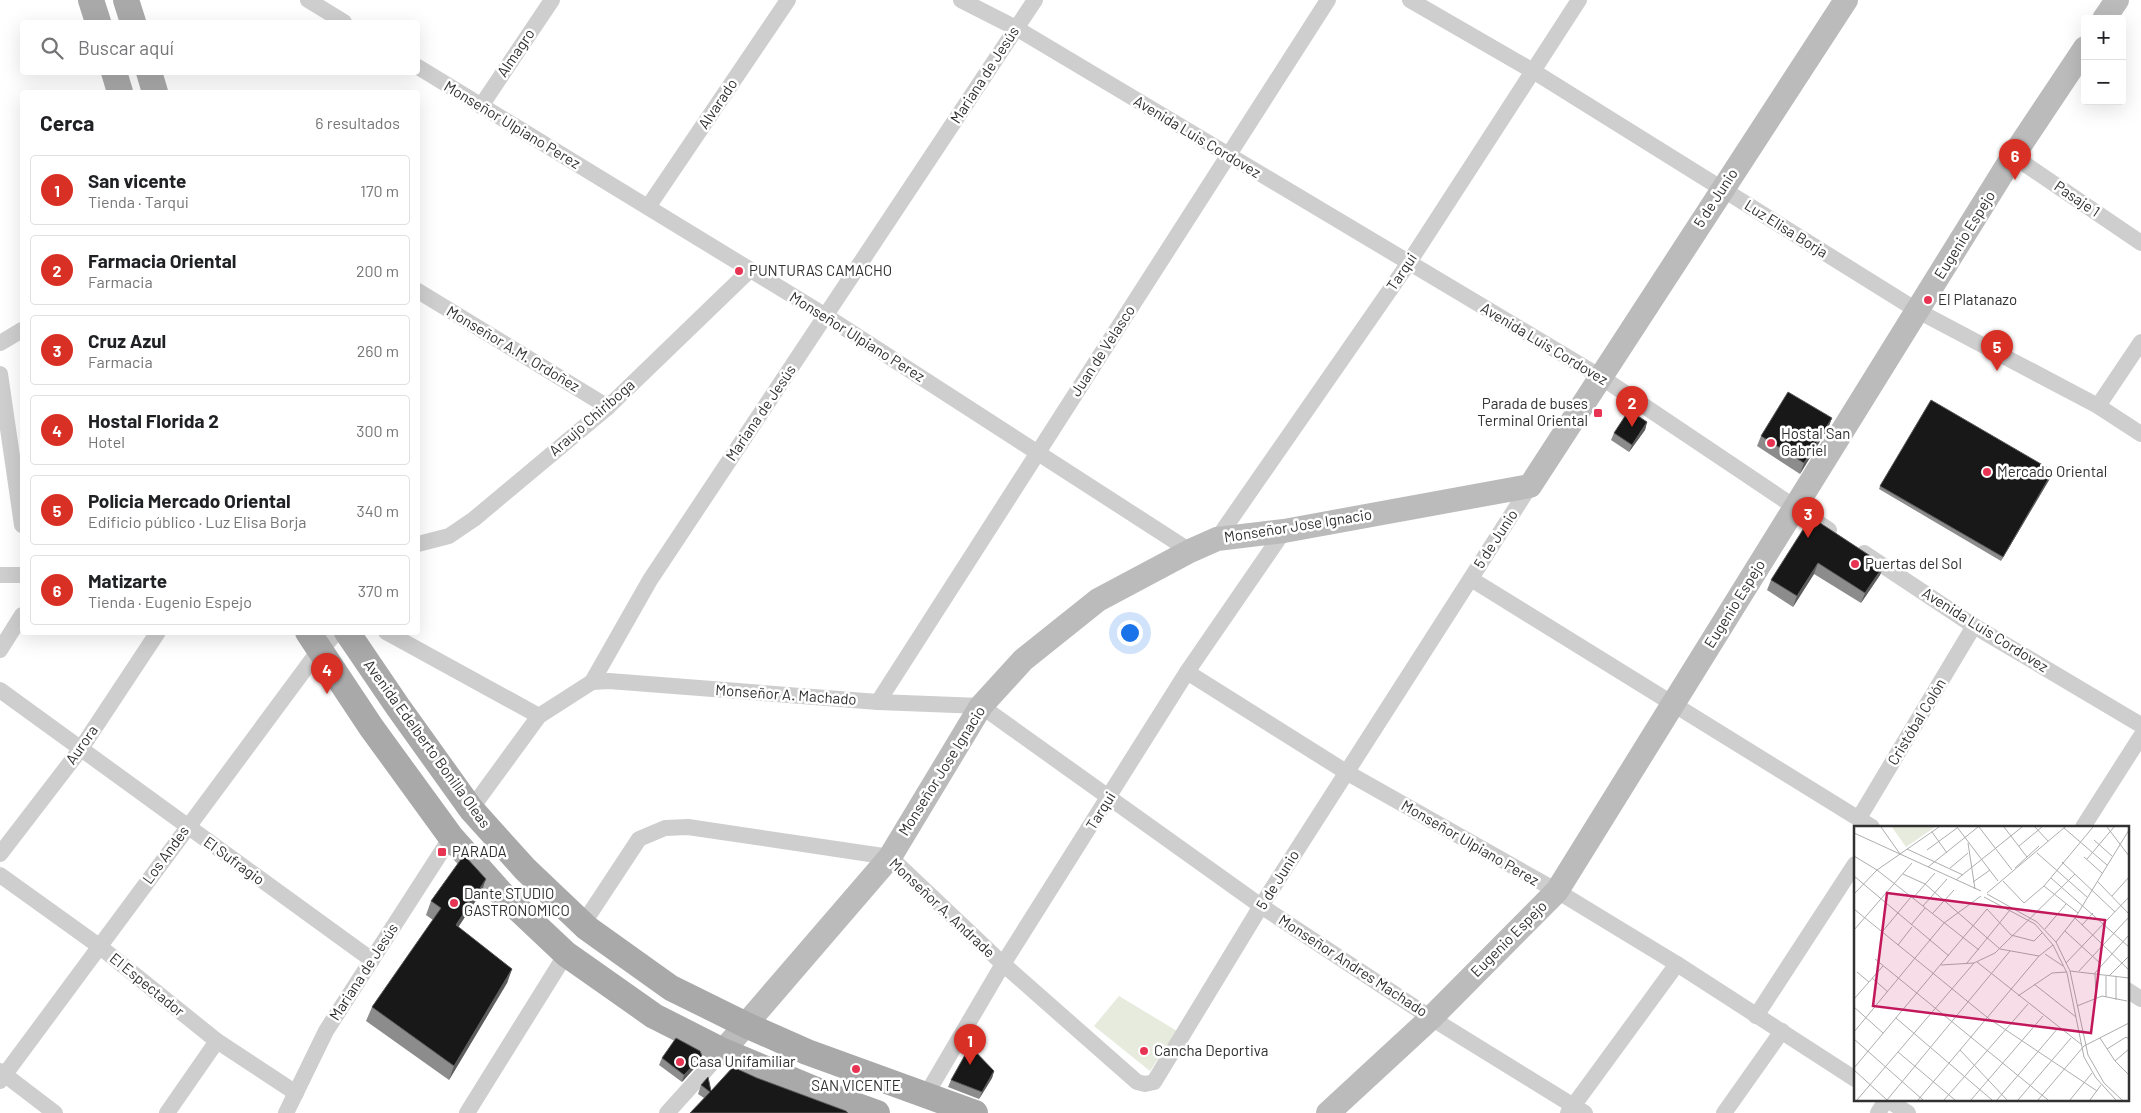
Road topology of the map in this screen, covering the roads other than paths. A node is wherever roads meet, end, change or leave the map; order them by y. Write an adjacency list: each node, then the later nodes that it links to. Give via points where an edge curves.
1 (91, 0): 15 (main road)
2 (126, 0): 16 (main road)
3 (308, 0): 13 (street)
4 (552, 0): 26 (street, Almagro)
5 (788, 0): 30 (street, Alvarado)
6 (961, 0): 18 (street, Avenida Luis Cordovez)
7 (1035, 0): 18 (street, Mariana de Jesús)
8 (1328, 0): 27 (street, Juan de Velasco)
9 (1410, 0): 21 (street, Luz Elisa Borja)
10 (1579, 0): 21 (street, Tarqui)
11 (1846, 0): 29 (street, 5 de Junio)
12 (2117, 0): 14 (street)
13 (325, 4): 17 (street)
14 (2107, 15)
15 (97, 20)
16 (132, 20)
17 (342, 20)
18 (1016, 28): 27 (street, Avenida Luis Cordovez); 36 (street, Mariana de Jesús)
19 (2081, 54): 28 (street, Eugenio Espejo)
20 (420, 68): 26 (street, Monseñor Ulpiano Perez)
21 (1533, 71): 29 (street, Luz Elisa Borja); 32 (street, Tarqui)
22 (115, 75): 24 (main road)
23 (150, 75): 25 (main road)
24 (119, 90)
25 (154, 90)
26 (480, 106): 30 (street, Monseñor Ulpiano Perez)
27 (1228, 156): 32 (street, Avenida Luis Cordovez); 45 (street, Juan de Velasco)
28 (2013, 156): 31 (street, Pasaje 1); 35 (street, Eugenio Espejo)
29 (1722, 189): 35 (street, Luz Elisa Borja); 41 (street, 5 de Junio)
30 (648, 207): 33 (street, Monseñor Ulpiano Perez)
31 (2141, 243)
32 (1408, 264): 41 (street, Avenida Luis Cordovez); 50 (street, Tarqui)
33 (750, 270): 36 (street, Monseñor Ulpiano Perez); 43 (street, Araujo Chiriboga)
34 (420, 292): 43 (street, Monseñor A.M. Ordoñez)
35 (1918, 311): 42 (street, Luz Elisa Borja); 47 (street, Eugenio Espejo)
36 (826, 316): 45 (street, Monseñor Ulpiano Perez); 64 (street, Mariana de Jesús, via 650,580)
37 (20, 331): 39 (street)
38 (2141, 342): 42 (street)
39 (0, 343)
40 (0, 374): 48 (street)
41 (1601, 377): 46 (street, 5 de Junio); 47 (street, Avenida Luis Cordovez)
42 (2098, 406): 44 (street, Luz Elisa Borja)
43 (608, 407): 51 (street, Araujo Chiriboga, via 474,519 448,536)
44 (2141, 434)
45 (1038, 453): 52 (street, Monseñor Ulpiano Perez); 66 (street, Juan de Velasco)
46 (1530, 486): 49 (street, Monseñor Jose Ignacio); 55 (street, 5 de Junio)
47 (1795, 507): 57 (street, Avenida Luis Cordovez); 67 (street, Eugenio Espejo)
48 (20, 511)
49 (1284, 531): 50 (street, Monseñor Jose Ignacio); 63 (street, Tarqui)
50 (1217, 538): 52 (street, Monseñor Jose Ignacio)
51 (420, 543)
52 (1190, 551): 68 (street, Monseñor Jose Ignacio, via 1098,600 1023,660)
53 (0, 575): 54 (street)
54 (20, 575)
55 (1471, 579): 67 (street); 73 (street, 5 de Junio)
56 (20, 619): 62 (street)
57 (1974, 626): 70 (street, Avenida Luis Cordovez); 76 (street, Cristóbal Colón)
58 (156, 635): 72 (street, Aurora)
59 (349, 635): 75 (main road, Avenida Edelberto Bonilla Oleas)
60 (391, 635): 69 (street)
61 (321, 638): 77 (street, Los Andes); 79 (main road, via 371,727)
62 (0, 650)
63 (1186, 672): 73 (street, Monseñor Ulpiano Perez); 74 (street, Tarqui)
64 (592, 682): 66 (street, Monseñor A. Machado); 69 (street, Mariana de Jesús)
65 (0, 690): 72 (street, El Sufragio)
66 (878, 702): 68 (street, Monseñor A. Machado)
67 (1673, 705): 76 (street); 84 (street, Eugenio Espejo)
68 (980, 706): 74 (street, Monseñor Andres Machado); 81 (street, Monseñor Jose Ignacio)
69 (539, 716): 75 (street, Mariana de Jesús)
70 (2141, 725)
71 (2141, 736): 78 (street)
72 (80, 750): 77 (street, El Sufragio); 80 (street, Aurora)
73 (1346, 772): 84 (street, Monseñor Ulpiano Perez); 85 (street, 5 de Junio)
74 (1109, 798): 85 (street, Monseñor Andres Machado); 90 (street, Tarqui)
75 (472, 809): 86 (main road, Avenida Edelberto Bonilla Oleas, via 525,869)
76 (1866, 822)
77 (187, 826): 87 (street, Los Andes); 89 (street, El Sufragio)
78 (2084, 826)
79 (451, 838): 88 (main road, via 500,892); 89 (street, Mariana de Jesús)
80 (0, 854)
81 (890, 857): 86 (street, Monseñor A. Andrade, via 688,827 665,828 639,840); 90 (street, Monseñor A. Andrade); 96 (street, Monseñor Jose Ignacio)
82 (1854, 866): 94 (street)
83 (0, 875): 87 (street, El Espectador)
84 (1557, 892): 91 (street, Monseñor Ulpiano Perez); 95 (street, Eugenio Espejo)
85 (1261, 906): 95 (street, Monseñor Andres Machado); 102 (street, 5 de Junio)
86 (583, 924): 96 (main road, Avenida Edelberto Bonilla Oleas, via 671,988)
87 (99, 946): 98 (street, El Espectador); 100 (street, Los Andes)
88 (566, 954): 99 (main road, via 654,1016); 110 (street)
89 (372, 960): 103 (street, Mariana de Jesús, via 326,1031)
90 (1003, 964): 102 (street, Monseñor A. Andrade, via 1137,1082); 104 (street, Tarqui)
91 (1677, 964): 94 (street, Monseñor Ulpiano Perez); 106 (street)
92 (2128, 991): 93 (street)
93 (2141, 999)
94 (1756, 1016): 97 (street, Monseñor Ulpiano Perez)
95 (1431, 1018): 106 (street, Monseñor Andres Machado); 114 (street, Eugenio Espejo)
96 (746, 1025): 99 (street, Monseñor Jose Ignacio); 104 (main road, Avenida Edelberto Bonilla Oleas, via 807,1052)
97 (1782, 1030): 101 (street, Monseñor Ulpiano Perez); 115 (street)
98 (217, 1041): 103 (street, El Espectador); 108 (street)
99 (724, 1051): 111 (street); 112 (main road)
100 (2, 1076): 107 (street)
101 (1854, 1078)
102 (1154, 1082)
103 (296, 1093): 109 (street, Mariana de Jesús)
104 (926, 1095): 113 (main road, Avenida Edelberto Bonilla Oleas)
105 (1897, 1104): 116 (street)
106 (1575, 1110)
107 (55, 1113)
108 (167, 1113)
109 (286, 1113)
110 (467, 1113)
111 (667, 1113)
112 (878, 1113)
113 (975, 1113)
114 (1328, 1113)
115 (1724, 1113)
116 (1878, 1113)

